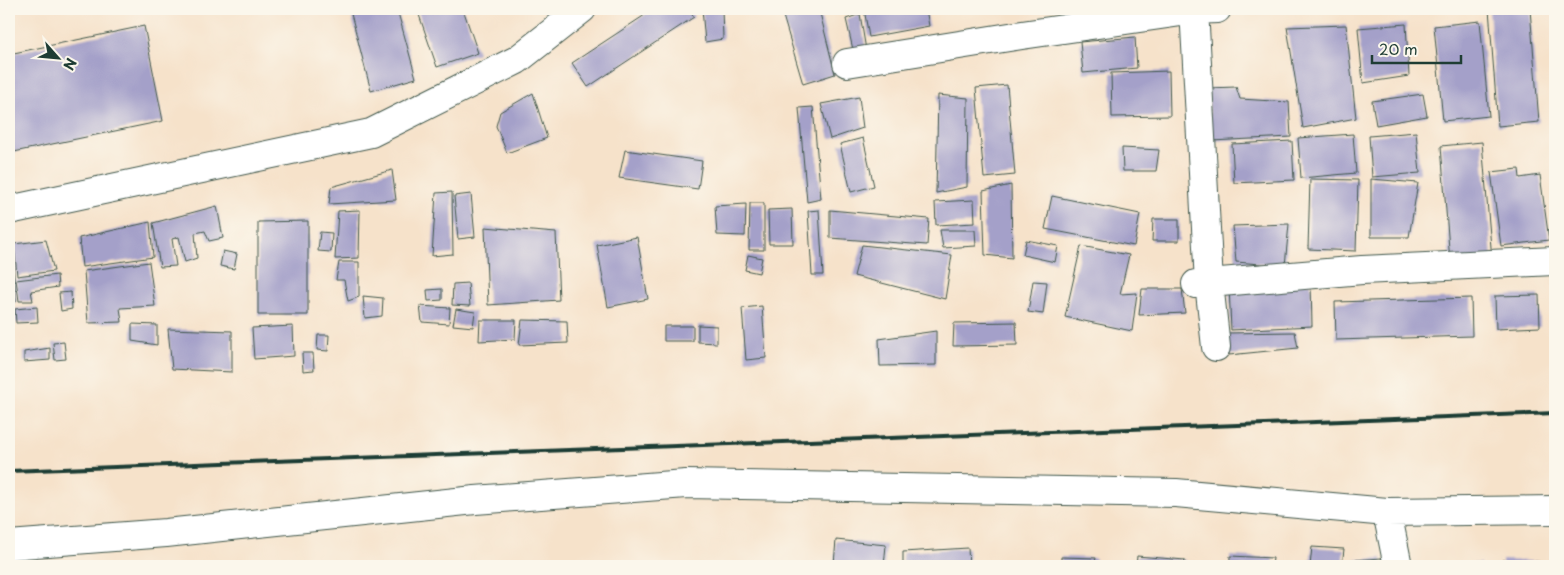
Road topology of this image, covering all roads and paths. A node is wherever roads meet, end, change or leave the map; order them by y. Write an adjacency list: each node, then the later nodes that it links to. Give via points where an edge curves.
1 (582, 9): 4 (street, via 517,60 371,133)
2 (1202, 9): 3 (street); 6 (street)
3 (847, 63)
4 (9, 210)
5 (1554, 261): 6 (street, via 1362,270)
6 (1203, 283): 7 (street)
7 (1216, 347)
8 (1555, 510): 9 (street)
9 (1387, 512): 10 (street, via 1176,493 686,484 475,500 166,533); 11 (street)
10 (9, 544)
11 (1398, 566)

